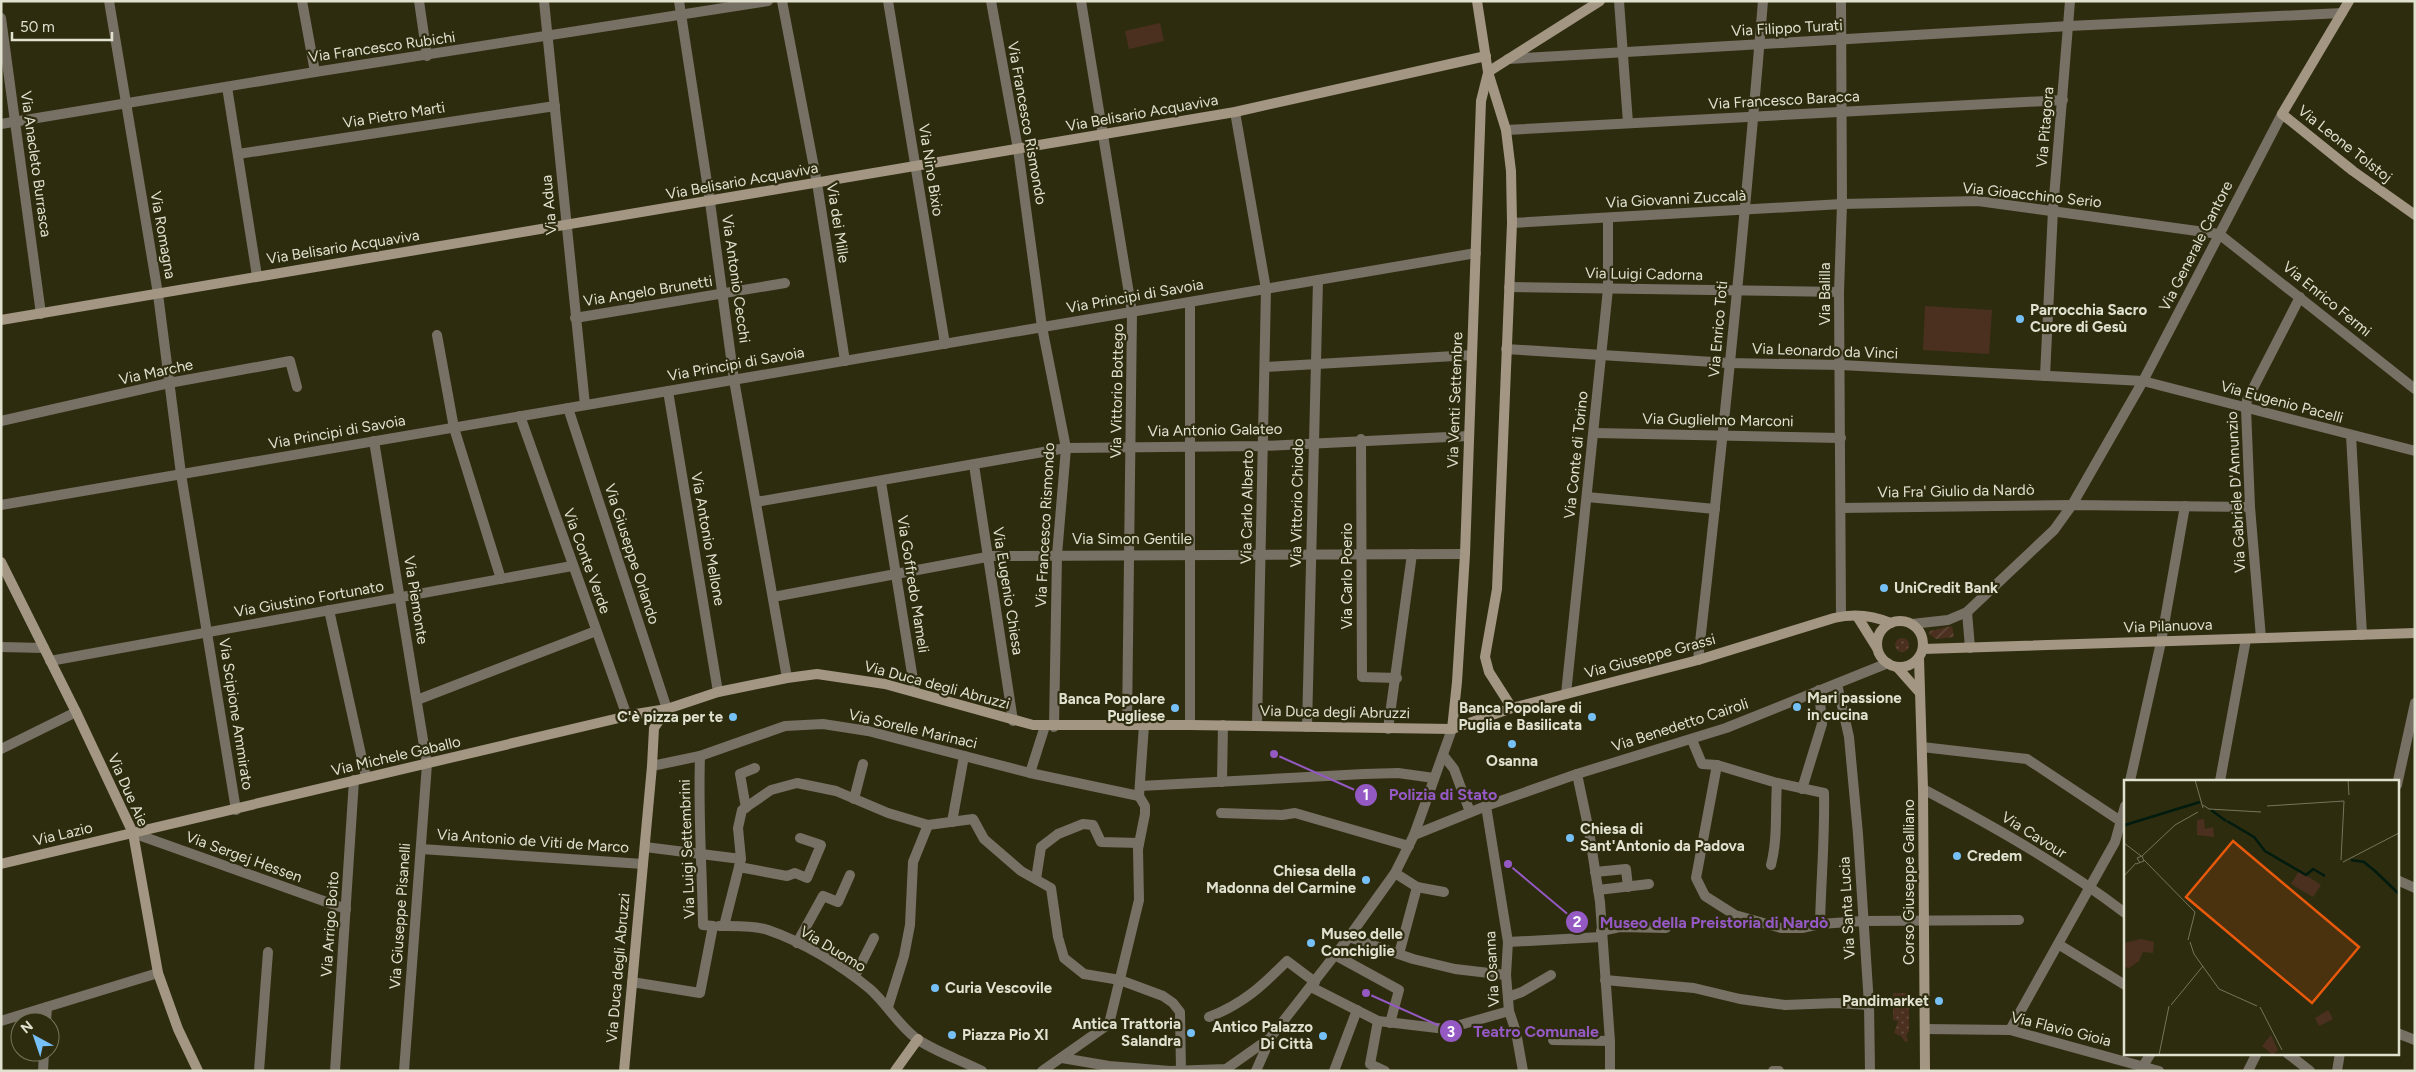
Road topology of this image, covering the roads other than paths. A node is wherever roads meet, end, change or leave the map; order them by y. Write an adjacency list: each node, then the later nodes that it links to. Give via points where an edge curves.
1 (109, 1): 33 (street, Via Romagna)
2 (302, 1): 29 (street)
3 (418, 1): 26 (street)
4 (544, 1): 22 (street, Via Adua)
5 (678, 1): 19 (street, Via Antonio Cecchi)
6 (768, 1): 19 (street, Via Francesco Rubichi)
7 (782, 1): 47 (street, Via dei Mille)
8 (888, 1): 46 (street, Via Nino Bixio)
9 (991, 1): 44 (street, Via Francesco Rismondo)
10 (1082, 1): 43 (street, Via Vittorio Bottego)
11 (1477, 1): 27 (street, Via Venti Settembre)
12 (1600, 1): 28 (street)
13 (1619, 1): 25 (street)
14 (1763, 1): 24 (street, Via Enrico Toti)
15 (1841, 1): 23 (street, Via Balilla)
16 (2070, 1): 21 (street, Via Pitagora)
17 (2349, 2): 18 (street, Via Generale Cantore)
18 (2342, 13): 21 (street, Via Filippo Turati); 37 (street, Via Generale Cantore)
19 (681, 16): 22 (street, Via Francesco Rubichi); 48 (street, Via Antonio Cecchi)
20 (1, 18): 39 (street, Via Anacleto Burrasca)
21 (2068, 26): 23 (street, Via Filippo Turati); 32 (street, Via Pitagora)
22 (547, 37): 26 (street, Via Francesco Rubichi); 34 (street, Via Adua)
23 (1841, 40): 24 (street, Via Filippo Turati); 36 (street, Via Balilla)
24 (1760, 45): 25 (street, Via Filippo Turati); 38 (street, Via Enrico Toti)
25 (1623, 53): 28 (street, Via Filippo Turati); 41 (street)
26 (426, 56): 29 (street, Via Francesco Rubichi)
27 (1486, 56): 30 (street, Via Venti Settembre); 35 (street, Via Belisario Acquaviva)
28 (1508, 59): 30 (street)
29 (315, 72): 31 (street, Via Francesco Rubichi)
30 (1488, 72): 42 (street, Via Venti Settembre); 57 (street, Via Venti Settembre, via 1481,100)
31 (227, 87): 33 (street, Via Francesco Rubichi); 45 (street)
32 (2063, 100): 36 (street, Via Francesco Baracca); 51 (street, Via Pitagora)
33 (126, 104): 39 (street, Via Francesco Rubichi); 66 (street, Via Romagna)
34 (555, 106): 45 (street, Via Pietro Marti); 55 (street, Via Adua)
35 (1235, 112): 43 (street, Via Belisario Acquaviva); 62 (street, Via Carlo Alberto)
36 (1841, 112): 38 (street, Via Francesco Baracca); 49 (street, Via Balilla)
37 (2282, 114): 52 (street, Via Leone Tolstoj); 56 (street, Via Generale Cantore)
38 (1753, 117): 41 (street, Via Francesco Baracca); 50 (street, Via Enrico Toti)
39 (16, 122): 40 (street, Via Francesco Rubichi); 71 (street, Via Anacleto Burrasca)
40 (1, 124)
41 (1628, 124): 42 (street, Via Francesco Baracca)
42 (1506, 130): 54 (street, Via Venti Settembre)
43 (1105, 135): 44 (street, Via Belisario Acquaviva); 70 (street, Via Vittorio Bottego)
44 (1018, 150): 46 (street, Via Belisario Acquaviva); 74 (street, Via Francesco Rismondo)
45 (238, 154): 58 (street)
46 (914, 166): 47 (street, Via Belisario Acquaviva); 76 (street, Via Nino Bixio)
47 (817, 183): 48 (street, Via Belisario Acquaviva); 80 (street, Via dei Mille)
48 (710, 202): 55 (street, Via Belisario Acquaviva); 67 (street, Via Antonio Cecchi)
49 (1842, 204): 50 (street, Via Giovanni Zuccalà); 51 (street, Via Gioacchino Serio, via 1978,201); 65 (street, Via Balilla)
50 (1745, 210): 53 (street, Via Giovanni Zuccalà); 64 (street, Via Enrico Toti)
51 (2053, 210): 56 (street, Via Gioacchino Serio); 85 (street, Via Pitagora)
52 (2415, 215)
53 (1608, 218): 54 (street, Via Giovanni Zuccalà); 63 (street, Via Conte di Torino)
54 (1512, 223): 61 (street, Via Venti Settembre)
55 (566, 226): 58 (street, Via Belisario Acquaviva); 72 (street, Via Adua)
56 (2219, 234): 68 (street, Via Enrico Fermi); 87 (street, Via Generale Cantore)
57 (1476, 253): 59 (street, Via Principi di Savoia); 79 (street, Via Venti Settembre)
58 (257, 276): 66 (street, Via Belisario Acquaviva)
59 (1318, 280): 62 (street, Via Principi di Savoia); 82 (street, Via Vittorio Chiodo)
60 (785, 283): 67 (street, Via Angelo Brunetti)
61 (1509, 287): 63 (street, Via Luigi Cadorna); 77 (street, Via Venti Settembre)
62 (1266, 289): 69 (street, Via Principi di Savoia); 84 (street, Via Carlo Alberto)
63 (1608, 289): 64 (street, Via Luigi Cadorna); 78 (street, Via Conte di Torino)
64 (1736, 290): 65 (street, Via Luigi Cadorna); 81 (street, Via Enrico Toti)
65 (1839, 292): 83 (street, Via Balilla)
66 (158, 294): 71 (street, Via Belisario Acquaviva); 88 (street, Via Romagna)
67 (722, 295): 72 (street, Via Angelo Brunetti); 86 (street, Via Antonio Cecchi)
68 (2300, 297): 90 (street, Via Enrico Fermi); 94 (street, Via Gabriele D'Annunzio, via 2247,400)
69 (1190, 302): 70 (street, Via Principi di Savoia); 109 (street)
70 (1132, 312): 74 (street, Via Principi di Savoia); 106 (street, Via Vittorio Bottego)
71 (41, 314): 73 (street, Via Belisario Acquaviva)
72 (575, 318): 92 (street, Via Adua)
73 (1, 320)
74 (1042, 327): 76 (street, Via Principi di Savoia); 108 (street, Via Francesco Rismondo)
75 (437, 335): 97 (street)
76 (946, 344): 80 (street, Via Principi di Savoia)
77 (1506, 349): 78 (street, Via Leonardo da Vinci); 168 (street, Via Venti Settembre, via 1497,589 1485,657 1489,672)
78 (1601, 354): 81 (street, Via Leonardo da Vinci); 98 (street, Via Conte di Torino)
79 (1472, 355): 82 (street); 101 (street, Via Venti Settembre)
80 (844, 361): 86 (street, Via Principi di Savoia)
81 (1729, 362): 83 (street, Via Leonardo da Vinci); 99 (street, Via Enrico Toti)
82 (1316, 364): 84 (street); 105 (street, Via Vittorio Chiodo)
83 (1841, 365): 85 (street, Via Leonardo da Vinci); 102 (street, Via Balilla)
84 (1265, 368): 107 (street, Via Carlo Alberto)
85 (2045, 376): 87 (street, Via Leonardo da Vinci)
86 (734, 380): 91 (street, Via Principi di Savoia); 115 (street, Via Antonio Cecchi)
87 (2143, 381): 94 (street, Via Eugenio Pacelli); 117 (street, Via Generale Cantore)
88 (169, 383): 89 (street, Via Marche, via 290,361); 96 (street, Via Marche); 112 (street, Via Romagna)
89 (297, 387)
90 (2415, 389)
91 (668, 391): 92 (street, Via Principi di Savoia); 162 (street, Via Antonio Mellone)
92 (585, 405): 93 (street, Via Principi di Savoia)
93 (568, 408): 95 (street, Via Principi di Savoia); 169 (street, Via Giuseppe Orlando)
94 (2246, 408): 100 (street, Via Eugenio Pacelli); 119 (street, Via Gabriele D'Annunzio)
95 (520, 416): 97 (street, Via Principi di Savoia); 132 (street, Via Conte Verde)
96 (1, 421)
97 (454, 428): 104 (street, Via Principi di Savoia); 134 (street)
98 (1594, 432): 99 (street, Via Guglielmo Marconi); 114 (street, Via Conte di Torino)
99 (1724, 435): 102 (street, Via Guglielmo Marconi); 121 (street, Via Enrico Toti)
100 (2352, 435): 110 (street, Via Eugenio Pacelli); 146 (street)
101 (1469, 436): 103 (street, Via Antonio Galateo); 128 (street, Via Venti Settembre)
102 (1841, 438): 120 (street, Via Balilla)
103 (1361, 440): 105 (street, Via Antonio Galateo); 126 (street, Via Carlo Poerio)
104 (374, 441): 112 (street, Via Principi di Savoia); 135 (street, Via Piemonte)
105 (1314, 442): 107 (street, Via Antonio Galateo); 125 (street, Via Vittorio Chiodo)
106 (1131, 446): 108 (street, Via Antonio Galateo); 109 (street, Via Antonio Galateo); 122 (street, Via Vittorio Bottego)
107 (1263, 446): 109 (street, Via Antonio Galateo); 124 (street, Via Carlo Alberto)
108 (1066, 448): 111 (street, Via Antonio Galateo); 129 (street, Via Francesco Rismondo)
109 (1190, 448): 123 (street)
110 (2415, 451)
111 (974, 465): 113 (street, Via Antonio Galateo); 130 (street, Via Eugenio Chiesa)
112 (181, 474): 116 (street, Via Principi di Savoia); 144 (street, Via Scipione Ammirato)
113 (881, 482): 115 (street, Via Antonio Galateo); 133 (street, Via Goffredo Mameli)
114 (1587, 497): 121 (street); 164 (street, Via Conte di Torino)
115 (756, 502): 136 (street, Via Antonio Cecchi)
116 (1, 505)
117 (2072, 505): 118 (street, Via Fra' Giulio da Nardò); 120 (street, Via Fra' Giulio da Nardò); 138 (street, Via Generale Cantore, via 2054,530)
118 (2184, 506): 119 (street, Via Fra' Giulio da Nardò); 149 (street)
119 (2250, 507): 147 (street, Via Gabriele D'Annunzio)
120 (1841, 508): 139 (street, Via Balilla)
121 (1715, 509): 155 (street, Via Enrico Toti)
122 (1129, 554): 123 (street, Via Simon Gentile); 129 (street, Via Simon Gentile); 173 (street, Via Vittorio Bottego)
123 (1191, 554): 124 (street, Via Simon Gentile); 175 (street)
124 (1260, 554): 125 (street, Via Simon Gentile); 177 (street, Via Carlo Alberto)
125 (1311, 554): 126 (street, Via Simon Gentile); 179 (street, Via Vittorio Chiodo)
126 (1363, 554): 127 (street, Via Simon Gentile); 159 (street, Via Carlo Poerio, via 1362,677)
127 (1412, 554): 128 (street, Via Simon Gentile); 159 (street)
128 (1465, 554): 181 (street, Via Venti Settembre)
129 (1057, 555): 130 (street, Via Simon Gentile); 178 (street, Via Francesco Rismondo)
130 (988, 556): 133 (street, Via Simon Gentile); 172 (street, Via Eugenio Chiesa)
131 (1, 562): 151 (street, Via Due Aie)
132 (572, 566): 134 (street, Via Giustino Fortunato); 143 (street, Via Conte Verde)
133 (896, 574): 136 (street, Via Simon Gentile); 163 (street, Via Goffredo Mameli)
134 (501, 579): 135 (street, Via Giustino Fortunato)
135 (400, 597): 137 (street, Via Giustino Fortunato); 166 (street, Via Piemonte)
136 (773, 597): 158 (street, Via Antonio Cecchi)
137 (329, 610): 144 (street, Via Giustino Fortunato); 195 (street)
138 (1967, 612): 142 (street, via 1948,620); 153 (street)
139 (1841, 616): 140 (street, Via Giuseppe Grassi); 155 (street, Via Giuseppe Grassi)
140 (1857, 616): 141 (street, Via Giuseppe Grassi, via 1876,617); 152 (street)
141 (1891, 623): 142 (street); 152 (street, via 1880,633)
142 (1912, 624): 154 (street, via 1922,635)
143 (596, 631): 166 (street); 171 (street, Via Conte Verde)
144 (207, 632): 156 (street, Via Giustino Fortunato); 209 (street, Via Scipione Ammirato)
145 (2415, 633): 146 (street, Via Pilanuova)
146 (2362, 635): 147 (street, Via Pilanuova)
147 (2261, 638): 148 (street, Via Pilanuova)
148 (2246, 639): 149 (street, Via Pilanuova); 199 (street)
149 (2161, 642): 153 (street, Via Pilanuova); 198 (street)
150 (1, 647): 151 (street)
151 (44, 648): 156 (street, Via Due Aie)
152 (1877, 648): 157 (street)
153 (1970, 648): 154 (street, Via Pilanuova)
154 (1921, 653): 157 (street, via 1909,665); 165 (street, Corso Giuseppe Galliano)
155 (1698, 660): 164 (street, Via Giuseppe Grassi)
156 (50, 661): 170 (street, Via Due Aie)
157 (1888, 666): 160 (street, Via Benedetto Cairoli); 165 (street)
158 (787, 678): 162 (street, Via Duca degli Abruzzi); 163 (street, Via Duca degli Abruzzi, via 817,674 849,677)
159 (1397, 678): 180 (street)
160 (1837, 684): 161 (street, Via Benedetto Cairoli); 242 (street, Via Santa Lucia, via 1849,737)
161 (1819, 690): 182 (street, Via Benedetto Cairoli); 203 (street, via 1822,724)
162 (718, 692): 169 (street, Via Duca degli Abruzzi)
163 (915, 692): 172 (street, Via Duca degli Abruzzi)
164 (1566, 694): 168 (street, Via Giuseppe Grassi)
165 (1920, 694): 183 (street, Corso Giuseppe Galliano)
166 (417, 700): 188 (street, Via Piemonte)
167 (2415, 703): 200 (street)
168 (1512, 708): 181 (street, Via Giuseppe Grassi)
169 (667, 709): 171 (street, Via Michele Gaballo); 190 (street, Via Duca degli Abruzzi, via 654,728)
170 (76, 712): 184 (street); 215 (street, Via Due Aie)
171 (627, 716): 188 (street, Via Michele Gaballo)
172 (1013, 721): 178 (street, Via Duca degli Abruzzi)
173 (1127, 725): 174 (street, Via Duca degli Abruzzi); 178 (street, Via Duca degli Abruzzi)
174 (1144, 725): 175 (street, Via Duca degli Abruzzi); 205 (street)
175 (1190, 725): 176 (street, Via Duca degli Abruzzi)
176 (1223, 725): 177 (street, Via Duca degli Abruzzi); 201 (street)
177 (1257, 725): 179 (street, Via Duca degli Abruzzi)
178 (1049, 726): 193 (street, Via Francesco Rismondo)
179 (1307, 727): 180 (street, Via Duca degli Abruzzi)
180 (1388, 729): 181 (street, Via Duca degli Abruzzi)
181 (1452, 730): 185 (street)
182 (1692, 740): 191 (street, via 1702,764); 194 (street, Via Benedetto Cairoli)
183 (1922, 747): 204 (street, Corso Giuseppe Galliano); 213 (street, via 2027,759)
184 (1, 749)
185 (1443, 755): 196 (street); 210 (street, via 1454,769)
186 (700, 756): 187 (street, Via Sorelle Marinaci, via 785,726 824,724 868,730); 190 (street, Via Sorelle Marinaci); 222 (street, Via Luigi Settembrini, via 698,815)
187 (964, 756): 193 (street, Via Sorelle Marinaci); 212 (street)
188 (427, 764): 195 (street, Via Michele Gaballo); 221 (street, Via Giuseppe Pisanelli)
189 (863, 764): 206 (street)
190 (652, 766): 220 (street, Via Duca degli Abruzzi)
191 (1717, 766): 202 (street); 244 (street, via 1696,878 1705,896 1735,915 1782,928)
192 (755, 768): 208 (street, via 740,774)
193 (1030, 772): 205 (street, Via Sorelle Marinaci)
194 (1577, 774): 207 (street, Via Benedetto Cairoli); 227 (street)
195 (366, 777): 197 (street, Via Michele Gaballo)
196 (1434, 778): 201 (street, Via Sorelle Marinaci, via 1398,773); 216 (street)
197 (354, 780): 209 (street, Via Michele Gaballo); 239 (street, Via Arrigo Boito)
198 (2130, 780)
199 (2220, 780)
200 (2398, 781)
201 (1222, 782): 205 (street, Via Sorelle Marinaci)
202 (1777, 783): 203 (street); 226 (street, via 1777,834)
203 (1802, 789): 244 (street, via 1824,793)
204 (1923, 789): 233 (street, Via Cavour, via 1985,822); 243 (street, Corso Giuseppe Galliano)
205 (1139, 791): 218 (street, via 1145,806)
206 (854, 799): 208 (street, via 836,791 797,783 771,790); 214 (street)
207 (1486, 806): 210 (street, Via Benedetto Cairoli); 251 (street, Via Osanna)
208 (746, 808): 223 (street, via 742,810 738,828)
209 (236, 810): 215 (street, Via Michele Gaballo)
210 (1470, 812): 216 (street, Via Benedetto Cairoli)
211 (1221, 813): 219 (street, via 1295,813)
212 (952, 822): 214 (street); 230 (street, via 973,819 984,840 1021,871)
213 (2123, 823): 233 (street)
214 (928, 825): 269 (street, via 913,862 910,925)
215 (133, 833): 224 (street, Via Lazio); 239 (street, Via Sergej Hessen); 257 (street, Via Due Aie)
216 (1414, 835): 219 (street)
217 (800, 838): 223 (street, via 821,845 806,878)
218 (1139, 843): 230 (street, via 1101,842 1093,825 1083,824 1058,834 1041,847); 261 (street, via 1140,900)
219 (1409, 846): 228 (street)
220 (645, 847): 222 (street); 225 (street, Via Duca degli Abruzzi)
221 (421, 848): 225 (street, Via Antonio de Viti de Marco); 297 (street, Via Giuseppe Pisanelli)
222 (702, 854): 223 (street); 245 (street, Via Luigi Settembrini, via 703,925)
223 (740, 863): 246 (street)
224 (1, 864)
225 (643, 864): 263 (street, Via Duca degli Abruzzi)
226 (1771, 865)
227 (1595, 872): 235 (street, via 1626,869); 237 (street)
228 (1395, 873): 234 (street); 249 (street)
229 (850, 875): 252 (street, via 838,902 823,896)
230 (1036, 879): 261 (street, via 1051,888 1064,958 1084,974)
231 (2398, 880): 236 (street)
232 (1649, 884): 235 (street)
233 (2090, 886): 240 (street, Via Cavour); 253 (street)
234 (1417, 887): 238 (street); 255 (street)
235 (1628, 887): 237 (street)
236 (2415, 888)
237 (1598, 890): 248 (street)
238 (1444, 892)
239 (346, 909): 296 (street, Via Arrigo Boito)
240 (2124, 912)
241 (2019, 920): 243 (street)
242 (1863, 921): 243 (street); 244 (street); 267 (street, Via Santa Lucia)
243 (1923, 921): 277 (street, Corso Giuseppe Galliano)
244 (1820, 924)
245 (712, 926): 246 (street, Via Duomo); 263 (street, Via Luigi Settembrini, via 700,992)
246 (724, 926): 252 (street, Via Duomo, via 766,929)
247 (1666, 928): 248 (street, via 1620,927)
248 (1601, 934): 251 (street); 262 (street)
249 (1349, 937): 255 (street); 256 (street)
250 (874, 938): 258 (street)
251 (1508, 942): 259 (street, Via Osanna)
252 (797, 943): 258 (street, Via Duomo)
253 (2058, 944): 264 (street); 278 (street)
254 (268, 952): 295 (street)
255 (1399, 954): 259 (street, via 1455,969)
256 (1335, 955): 265 (street); 276 (street, via 1399,990)
257 (158, 973): 268 (street); 294 (street, Via Due Aie, via 178,1029)
258 (855, 975): 269 (street, Via Duomo)
259 (1506, 975): 266 (street, Via Osanna)
260 (1551, 975): 266 (street)
261 (1120, 980): 289 (street, via 1109,1024); 292 (street, via 1163,996 1180,1012)
262 (1605, 980): 267 (street, via 1694,988 1785,1005 1836,1002); 284 (street)
263 (632, 982): 298 (street, Via Duca degli Abruzzi)
264 (2124, 984)
265 (1313, 985): 270 (street); 273 (street, via 1286,961 1254,994); 280 (street)
266 (1508, 997): 271 (street, Via Osanna)
267 (1869, 1005): 309 (street, Via Santa Lucia)
268 (47, 1007): 272 (street); 274 (street)
269 (888, 1007): 281 (street, Via Duomo, via 902,1027)
270 (1357, 1010): 275 (street); 303 (street)
271 (1509, 1011): 276 (street, via 1446,1029); 305 (street, Via Osanna)
272 (47, 1012)
273 (1209, 1017)
274 (1, 1021)
275 (1378, 1021): 276 (street); 304 (street, via 1370,1064)
276 (1390, 1023)
277 (1925, 1030): 278 (street, Via Flavio Gioia); 310 (street, Corso Giuseppe Galliano)
278 (2010, 1030): 290 (street, Via Flavio Gioia)
279 (2398, 1033): 283 (street)
280 (1270, 1038): 292 (street, via 1226,1069); 302 (street)
281 (918, 1039): 299 (street); 300 (street)
282 (1553, 1040): 284 (street)
283 (2415, 1040)
284 (1610, 1041): 306 (street)
285 (2150, 1054): 290 (street)
286 (2256, 1054): 312 (street)
287 (2288, 1054): 313 (street)
288 (2340, 1054): 314 (street)
289 (1062, 1058): 291 (street); 301 (street)
290 (2143, 1066): 311 (street, Via Flavio Gioia)
291 (1096, 1067): 293 (street)
292 (1181, 1068): 293 (street)
293 (1159, 1070)
294 (198, 1071)
295 (260, 1071)
296 (335, 1071)
297 (404, 1071)
298 (624, 1071)
299 (895, 1071)
300 (982, 1071)
301 (1042, 1071)
302 (1256, 1071)
303 (1334, 1071)
304 (1385, 1071)
305 (1523, 1071)
306 (1610, 1071)
307 (1773, 1071): 308 (street)
308 (1779, 1071)
309 (1870, 1071)
310 (1925, 1071)
311 (2159, 1071)
312 (2248, 1071)
313 (2310, 1071)
314 (2337, 1071)

